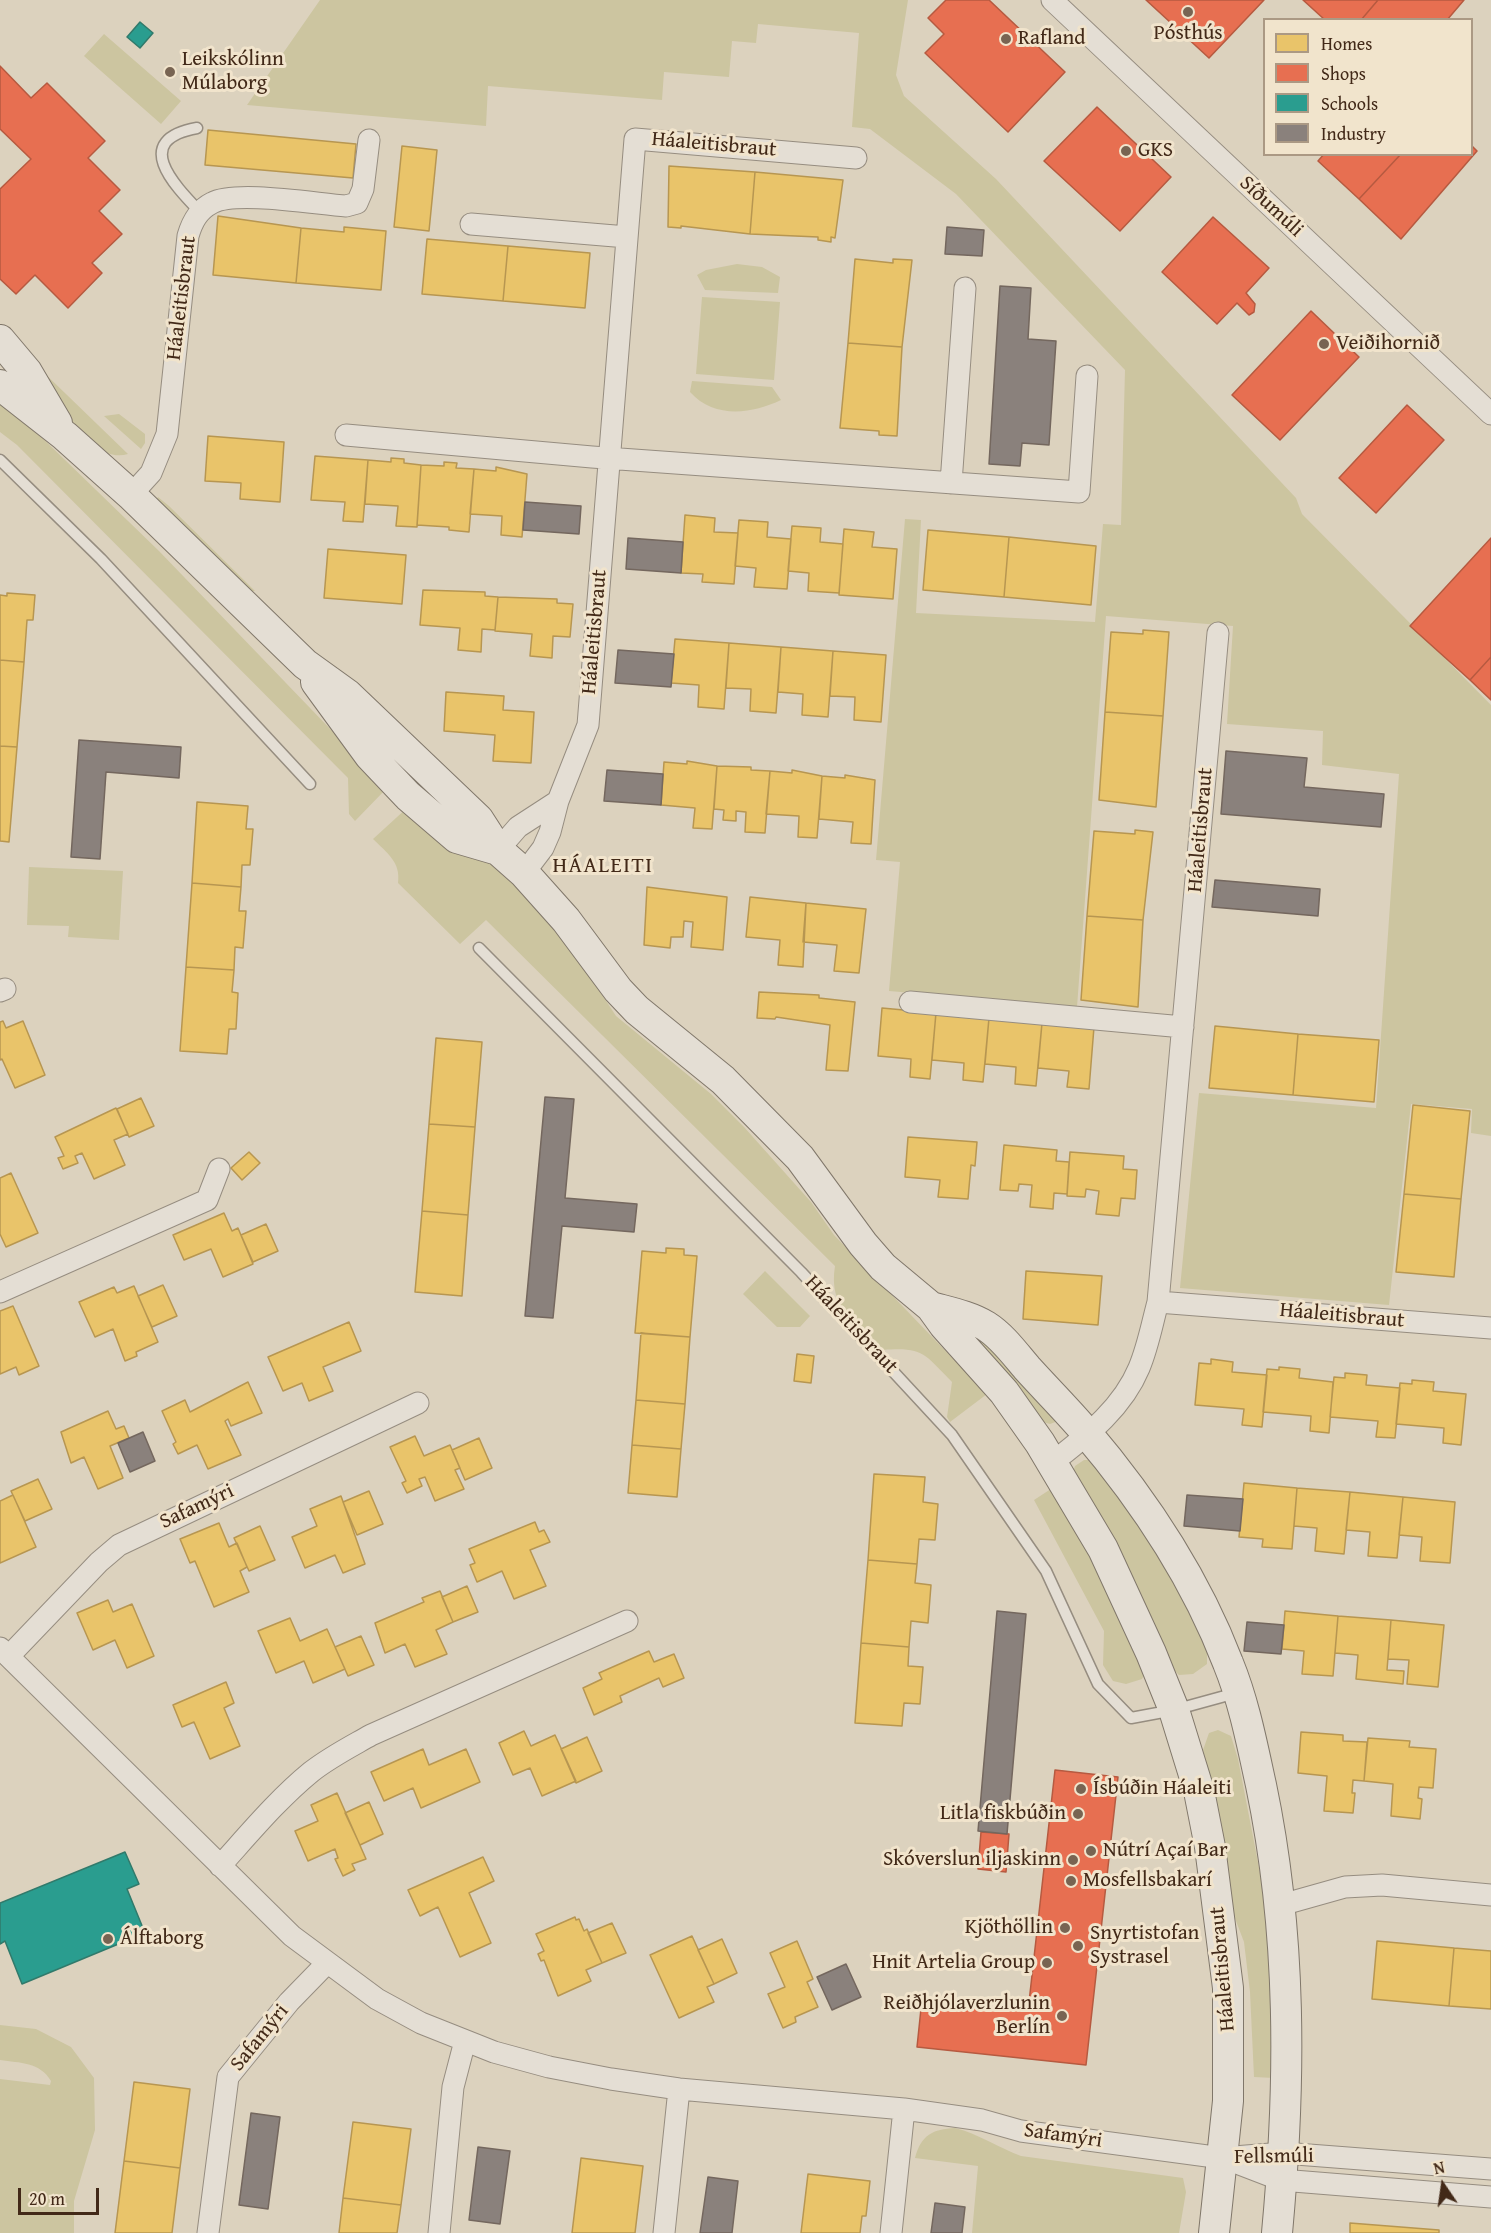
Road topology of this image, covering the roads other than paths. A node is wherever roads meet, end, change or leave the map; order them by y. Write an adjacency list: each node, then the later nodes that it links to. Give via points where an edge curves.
1 (1052, 0): 12 (street, Síðumúli)
2 (197, 128): 5 (lane, via 171,136 163,145 162,163 177,188)
3 (369, 140): 5 (street, Háaleitisbraut, via 363,189 357,203 346,206 231,197)
4 (856, 158): 7 (street, Háaleitisbraut, via 635,139)
5 (200, 212): 18 (street, Háaleitisbraut, via 188,236 167,434 151,473)
6 (471, 224): 7 (street)
7 (627, 237): 15 (street, Háaleitisbraut)
8 (965, 288): 17 (street)
9 (0, 340): 14 (street, Háaleitisbraut, via 27,372)
10 (1087, 376): 17 (street, via 1079,492)
11 (0, 385): 14 (street, Háaleitisbraut)
12 (1491, 414)
13 (346, 435): 15 (street)
14 (64, 436): 18 (street, Háaleitisbraut)
15 (609, 458): 17 (street); 21 (street, Háaleitisbraut, via 588,725)
16 (0, 460): 20 (lane, via 101,559)
17 (951, 483)
18 (131, 495): 22 (street, Háaleitisbraut, via 305,664 370,756 408,796 458,838)
19 (1218, 633): 26 (street, Háaleitisbraut)
20 (310, 784)
21 (558, 801): 22 (street, via 518,827); 23 (street, Háaleitisbraut, via 543,848)
22 (498, 850): 23 (street, Háaleitisbraut)
23 (524, 873): 30 (street, Háaleitisbraut, via 566,920 618,990 723,1080 826,1189 883,1267)
24 (479, 948): 38 (lane, Háaleitisbraut, via 801,1272 952,1435 1046,1571 1098,1684 1131,1718)
25 (910, 1002): 26 (street)
26 (1183, 1027): 29 (street, Háaleitisbraut)
27 (219, 1169): 28 (street, via 207,1200)
28 (0, 1292)
29 (1158, 1302): 31 (street, Háaleitisbraut); 33 (street, Háaleitisbraut, via 1145,1353 1130,1386 1113,1410)
30 (931, 1307): 33 (street, Háaleitisbraut, via 986,1326 1011,1348); 34 (street, Háaleitisbraut, via 1004,1392)
31 (1491, 1328)
32 (418, 1403): 36 (street, Safamýri, via 119,1545)
33 (1088, 1434): 34 (street, Háaleitisbraut); 37 (street, Háaleitisbraut, via 1142,1505 1202,1602)
34 (1053, 1462): 38 (street, Háaleitisbraut, via 1103,1549)
35 (627, 1621): 39 (street, via 371,1735 334,1756 290,1792)
36 (4, 1652): 39 (street, Safamýri)
37 (1239, 1692): 38 (lane, Háaleitisbraut); 41 (street, Háaleitisbraut, via 1270,1826)
38 (1174, 1710): 46 (street, Háaleitisbraut, via 1199,1791 1210,1847 1228,1988 1228,2102)
39 (220, 1866): 42 (street, Safamýri)
40 (1491, 1895): 41 (street, via 1382,1885 1345,1887)
41 (1281, 1905): 47 (street, Háaleitisbraut, via 1287,1978)
42 (326, 1964): 43 (street, Safamýri, via 386,2004); 50 (street, Safamýri, via 288,2002 228,2077)
43 (465, 2041): 44 (street, Safamýri, via 549,2067); 51 (street, via 453,2087)
44 (679, 2089): 45 (street, Safamýri); 52 (street)
45 (904, 2109): 46 (street, Safamýri, via 982,2120 1021,2131); 53 (street)
46 (1222, 2158): 47 (street, Fellsmúli); 54 (street, Háaleitisbraut)
47 (1282, 2167): 48 (street, Fellsmúli); 49 (street, Fellsmúli); 55 (street, Háaleitisbraut)
48 (1491, 2169)
49 (1491, 2197)
50 (208, 2233)
51 (439, 2233)
52 (664, 2233)
53 (891, 2233)
54 (1214, 2233)
55 (1277, 2233)

